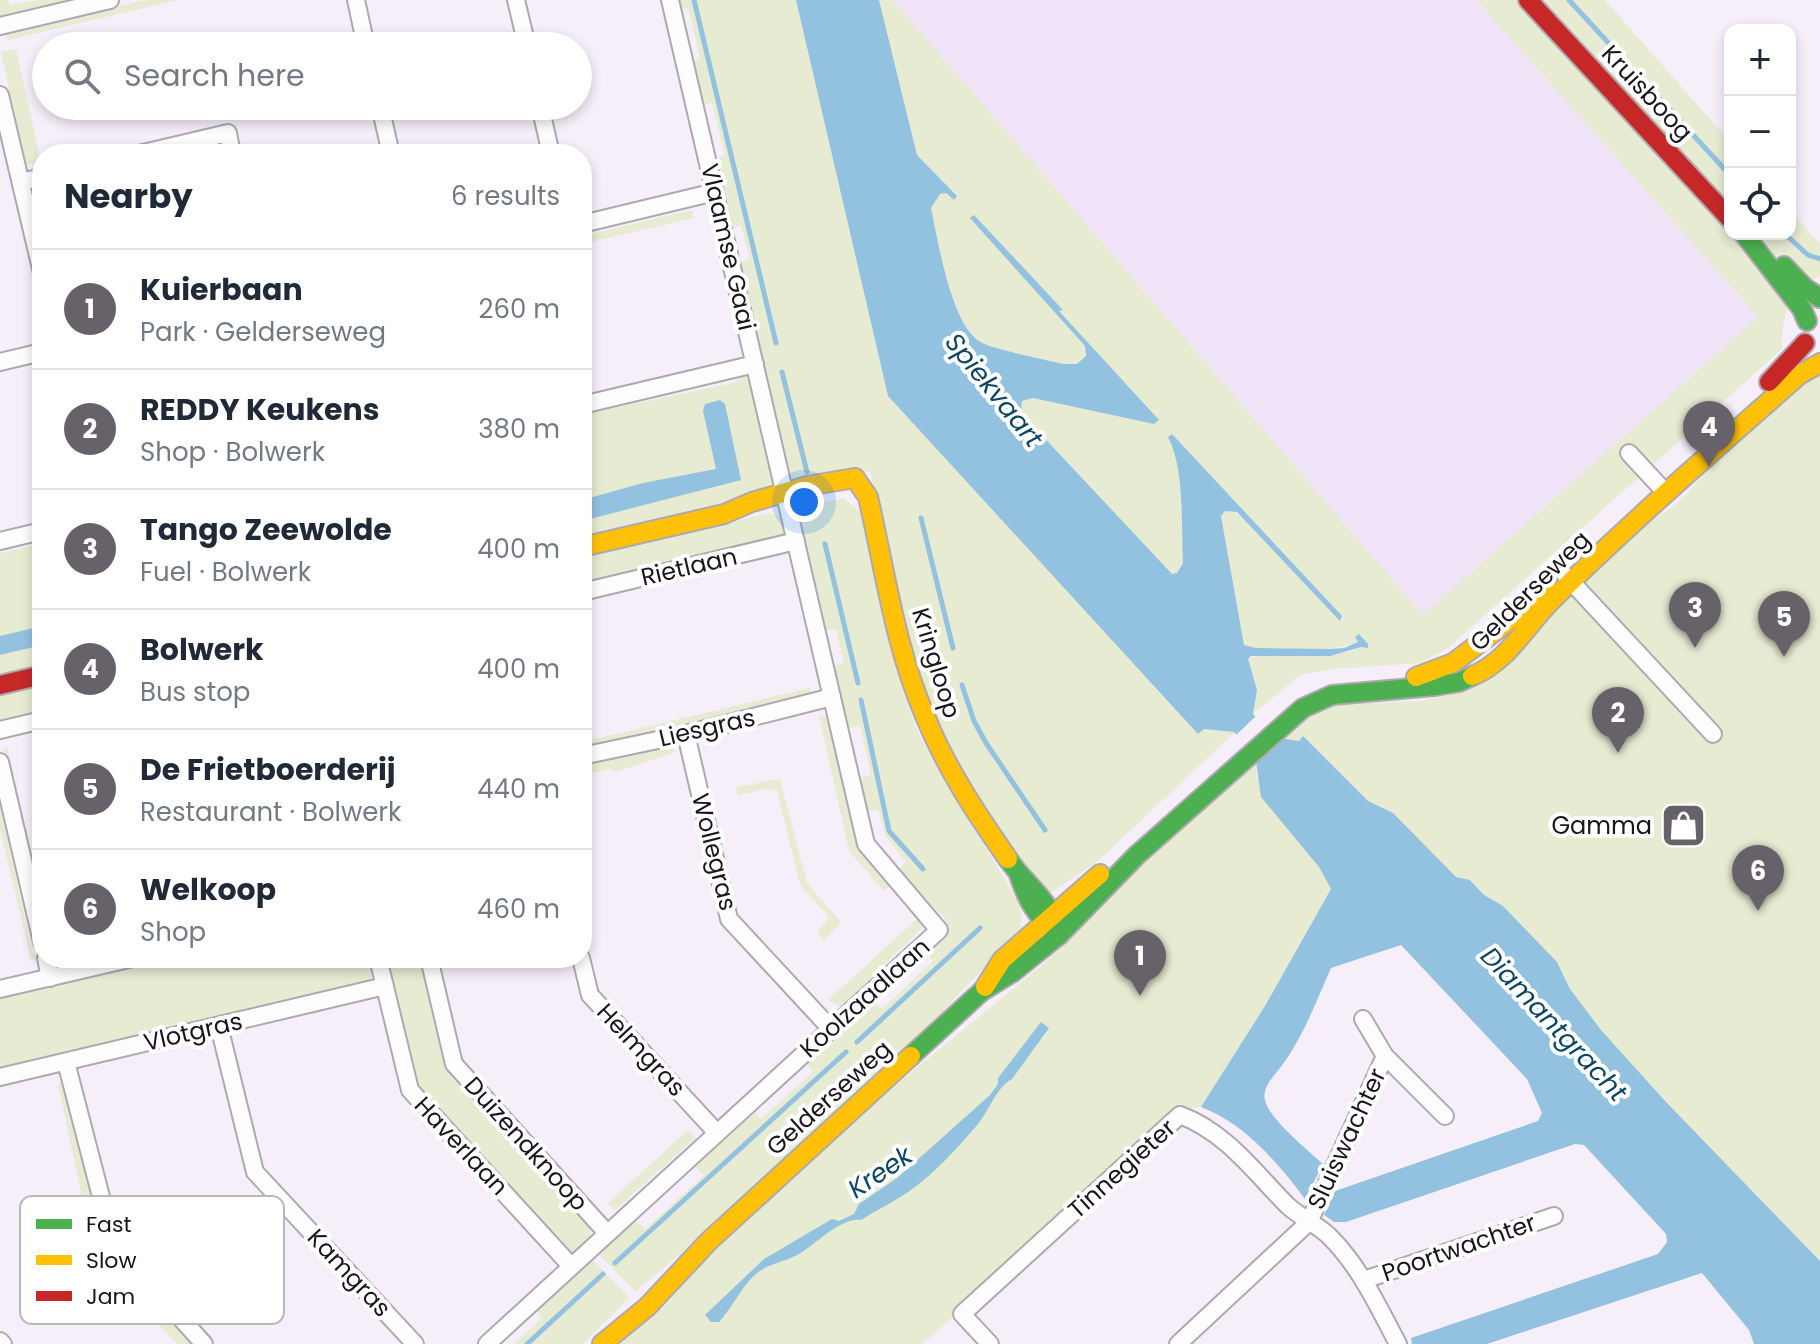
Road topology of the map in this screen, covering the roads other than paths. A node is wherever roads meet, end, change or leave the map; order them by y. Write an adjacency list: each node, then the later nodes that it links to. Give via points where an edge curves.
1 (110, 0): 6 (street)
2 (356, 0): 7 (street)
3 (516, 0): 8 (street)
4 (670, 0): 18 (street, Vlaamse Gaai)
5 (1528, 0): 19 (street, Kruisboog)
6 (0, 26)
7 (363, 32)
8 (524, 32)
9 (0, 95): 17 (street)
10 (383, 120): 14 (street)
11 (543, 120): 15 (street)
12 (181, 144): 13 (street, via 228,133)
13 (230, 144)
14 (389, 144)
15 (549, 144)
16 (32, 179): 17 (street)
17 (21, 182): 21 (street)
18 (715, 192): 20 (street); 30 (street, Vlaamse Gaai)
19 (1724, 212)
20 (592, 222)
21 (32, 230)
22 (1749, 240): 23 (street); 25 (street)
23 (1820, 298)
24 (1820, 306): 25 (street)
25 (1807, 321): 26 (street)
26 (1805, 343): 29 (street); 33 (street, Gelderseweg)
27 (32, 354): 28 (street)
28 (0, 362)
29 (1820, 362): 33 (street, Gelderseweg)
30 (755, 364): 31 (street); 34 (street, Vlaamse Gaai)
31 (592, 403)
32 (1629, 453): 33 (street)
33 (1663, 490): 39 (street, Gelderseweg)
34 (786, 499): 37 (street, Koolzaadlaan); 38 (street, Kringloop, via 743,516 724,514); 51 (street, Kringloop, via 865,491 908,664 936,744 1019,875 1026,897)
35 (32, 533): 36 (street)
36 (0, 541)
37 (796, 541): 40 (street, Rietlaan); 43 (street, Koolzaadlaan)
38 (592, 545)
39 (1568, 579): 47 (street); 51 (street, Gelderseweg, via 1522,637 1483,672 1435,686 1332,695 1281,719)
40 (592, 590)
41 (32, 677): 42 (street)
42 (0, 685)
43 (832, 697): 46 (street, Liesgras); 62 (street, Koolzaadlaan, via 866,844 939,930)
44 (32, 722): 45 (street)
45 (0, 730)
46 (686, 734): 48 (street, Liesgras); 62 (street, Wollegras, via 729,919)
47 (1713, 734)
48 (592, 754)
49 (0, 762): 50 (street)
50 (32, 899)
51 (1052, 925): 74 (street, Gelderseweg, via 1002,960 982,991)
52 (48, 968): 57 (street)
53 (92, 968): 57 (street)
54 (380, 968): 58 (street, Haverlaan)
55 (431, 968): 73 (street, Duizendknoop, via 454,1064)
56 (583, 968): 67 (street, Helmgras, via 590,995)
57 (50, 978): 59 (street)
58 (385, 986): 61 (street, Vlotgras); 75 (street, Haverlaan, via 410,1090)
59 (0, 989)
60 (1363, 1019): 63 (street, Sluiswachter)
61 (219, 1026): 64 (street, Vlotgras); 69 (street, Kamgras, via 255,1172)
62 (831, 1029): 67 (street, Koolzaadlaan)
63 (1385, 1056): 66 (street, Sluiswachter); 72 (street, Sluiswachter)
64 (66, 1062): 65 (street, Vlotgras); 68 (street)
65 (0, 1077)
66 (1445, 1116)
67 (717, 1133): 73 (street, Koolzaadlaan)
68 (101, 1196)
69 (277, 1196)
70 (284, 1203): 79 (street, Kamgras)
71 (1554, 1216): 76 (street, Poortwachter)
72 (1309, 1222): 76 (street, Tinnegieter, via 1327,1234); 83 (street, Tinnegieter, via 1244,1157 1180,1115 962,1314); 84 (street)
73 (607, 1233): 75 (street, Koolzaadlaan)
74 (709, 1241): 81 (street, Gelderseweg, via 671,1266 608,1323); 82 (street, Gelderseweg, via 647,1307)
75 (571, 1266): 80 (street, Koolzaadlaan)
76 (1364, 1280): 85 (street, Tinnegieter)
77 (186, 1324): 78 (street)
78 (204, 1344)
79 (415, 1344)
80 (487, 1344)
81 (595, 1344)
82 (602, 1344)
83 (990, 1344)
84 (1178, 1344)
85 (1398, 1344)

